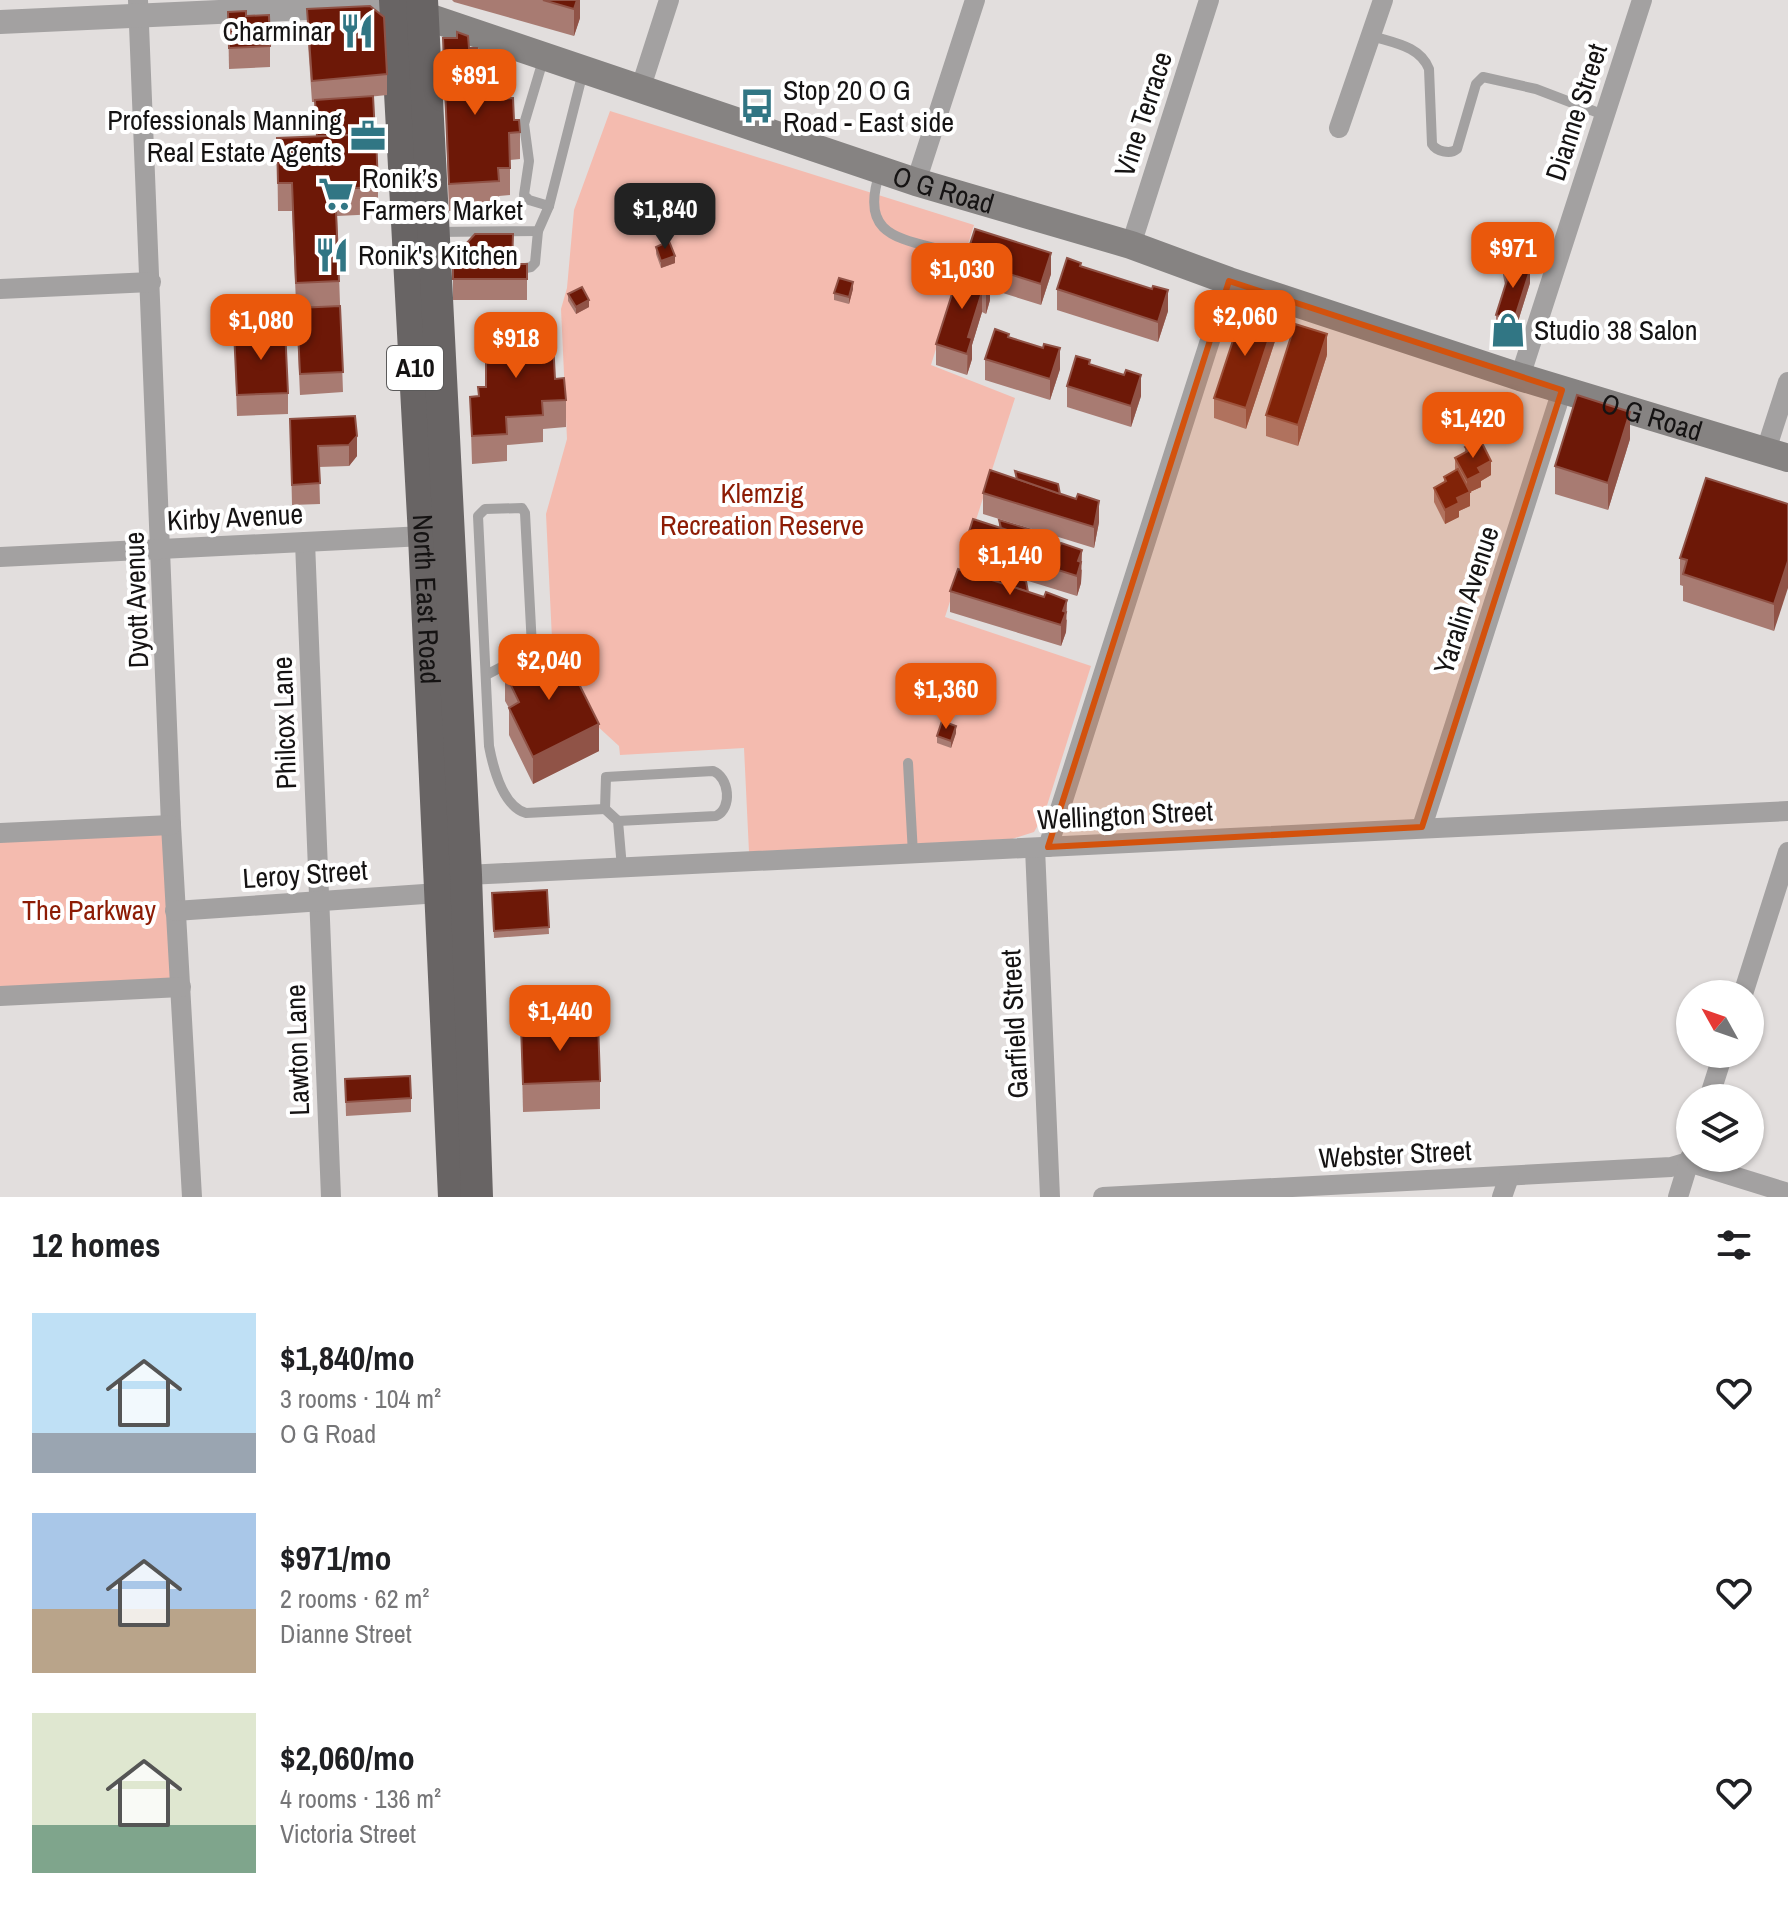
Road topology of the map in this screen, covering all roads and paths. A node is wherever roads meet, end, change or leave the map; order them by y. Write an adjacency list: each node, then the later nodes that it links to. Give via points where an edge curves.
1 (669, 0): 12 (street)
2 (975, 0): 16 (street)
3 (1209, 0): 20 (street, Vine Terrace)
4 (1383, 0): 9 (street)
5 (1642, 0): 13 (street, Dianne Street)
6 (408, 6): 7 (street); 10 (main road, O G Road); 19 (highway, North East Road / A10); 30 (highway, North East Road / A10)
7 (139, 8): 8 (street); 24 (street, Dyott Avenue)
8 (0, 22)
9 (1372, 36): 13 (lane, via 1415,50 1427,63 1432,144 1446,152 1457,149 1476,84 1486,76); 14 (street)
10 (544, 55): 11 (main road, O G Road); 17 (lane, via 524,124 529,161 524,195)
11 (584, 70): 12 (main road, O G Road); 17 (lane)
12 (640, 90): 15 (main road, O G Road)
13 (1604, 115): 26 (street, Dianne Street)
14 (1339, 128)
15 (881, 170): 16 (main road, O G Road); 21 (lane, via 873,196 877,222 887,231)
16 (916, 182): 20 (main road, O G Road)
17 (549, 206): 18 (lane)
18 (538, 231): 19 (lane, via 474,236); 22 (lane, via 535,263)
19 (433, 232): 30 (highway, North East Road / A10, via 442,283)
20 (1131, 245): 23 (main road, O G Road)
21 (956, 254)
22 (512, 270)
23 (1229, 281): 26 (main road, O G Road); 42 (street)
24 (151, 282): 25 (street); 32 (street, Dyott Avenue)
25 (0, 289)
26 (1520, 377): 28 (main road, O G Road)
27 (1788, 382): 29 (street)
28 (1562, 390): 29 (main road, O G Road); 40 (street, Yaralin Avenue)
29 (1777, 454)
30 (437, 535): 31 (street, Kirby Avenue); 46 (highway, North East Road / A10)
31 (305, 542): 32 (street, Kirby Avenue); 47 (street, Philcox Lane)
32 (162, 549): 33 (street, Kirby Avenue); 39 (street, Dyott Avenue)
33 (0, 557)
34 (486, 675): 34 (lane, via 478,516 485,509 522,508 532,647); 36 (lane, via 492,765 513,805 526,813)
35 (908, 763): 44 (lane)
36 (605, 809): 38 (lane); 38 (lane, via 604,780 610,775 713,771 725,780 726,806 716,816)
37 (1788, 811): 40 (street, Wellington Street)
38 (618, 821): 45 (lane)
39 (171, 825): 41 (street); 48 (street, Dyott Avenue)
40 (1422, 827): 42 (street, Wellington Street)
41 (0, 833)
42 (1041, 847): 44 (street, Wellington Street); 62 (street, Garfield Street)
43 (1788, 852): 49 (street)
44 (913, 854): 45 (street, Wellington Street)
45 (622, 868): 46 (street, Wellington Street)
46 (452, 884): 47 (street, Leroy Street); 60 (highway, North East Road / A10); 61 (highway, North East Road / A10)
47 (319, 901): 48 (street, Leroy Street); 59 (street, Lawton Lane)
48 (175, 911): 50 (street, Dyott Avenue)
49 (1747, 980)
50 (181, 987): 51 (street); 58 (street, Dyott Avenue)
51 (0, 996)
52 (1676, 1165): 55 (street, Webster Street)
53 (1685, 1172): 65 (street)
54 (1725, 1172): 57 (street)
55 (1509, 1177): 56 (street, Webster Street); 64 (street)
56 (1290, 1192): 63 (street, Webster Street)
57 (1788, 1193)
58 (192, 1197)
59 (331, 1197)
60 (454, 1197)
61 (477, 1197)
62 (1050, 1197)
63 (1103, 1197)
64 (1502, 1197)
65 (1678, 1197)

